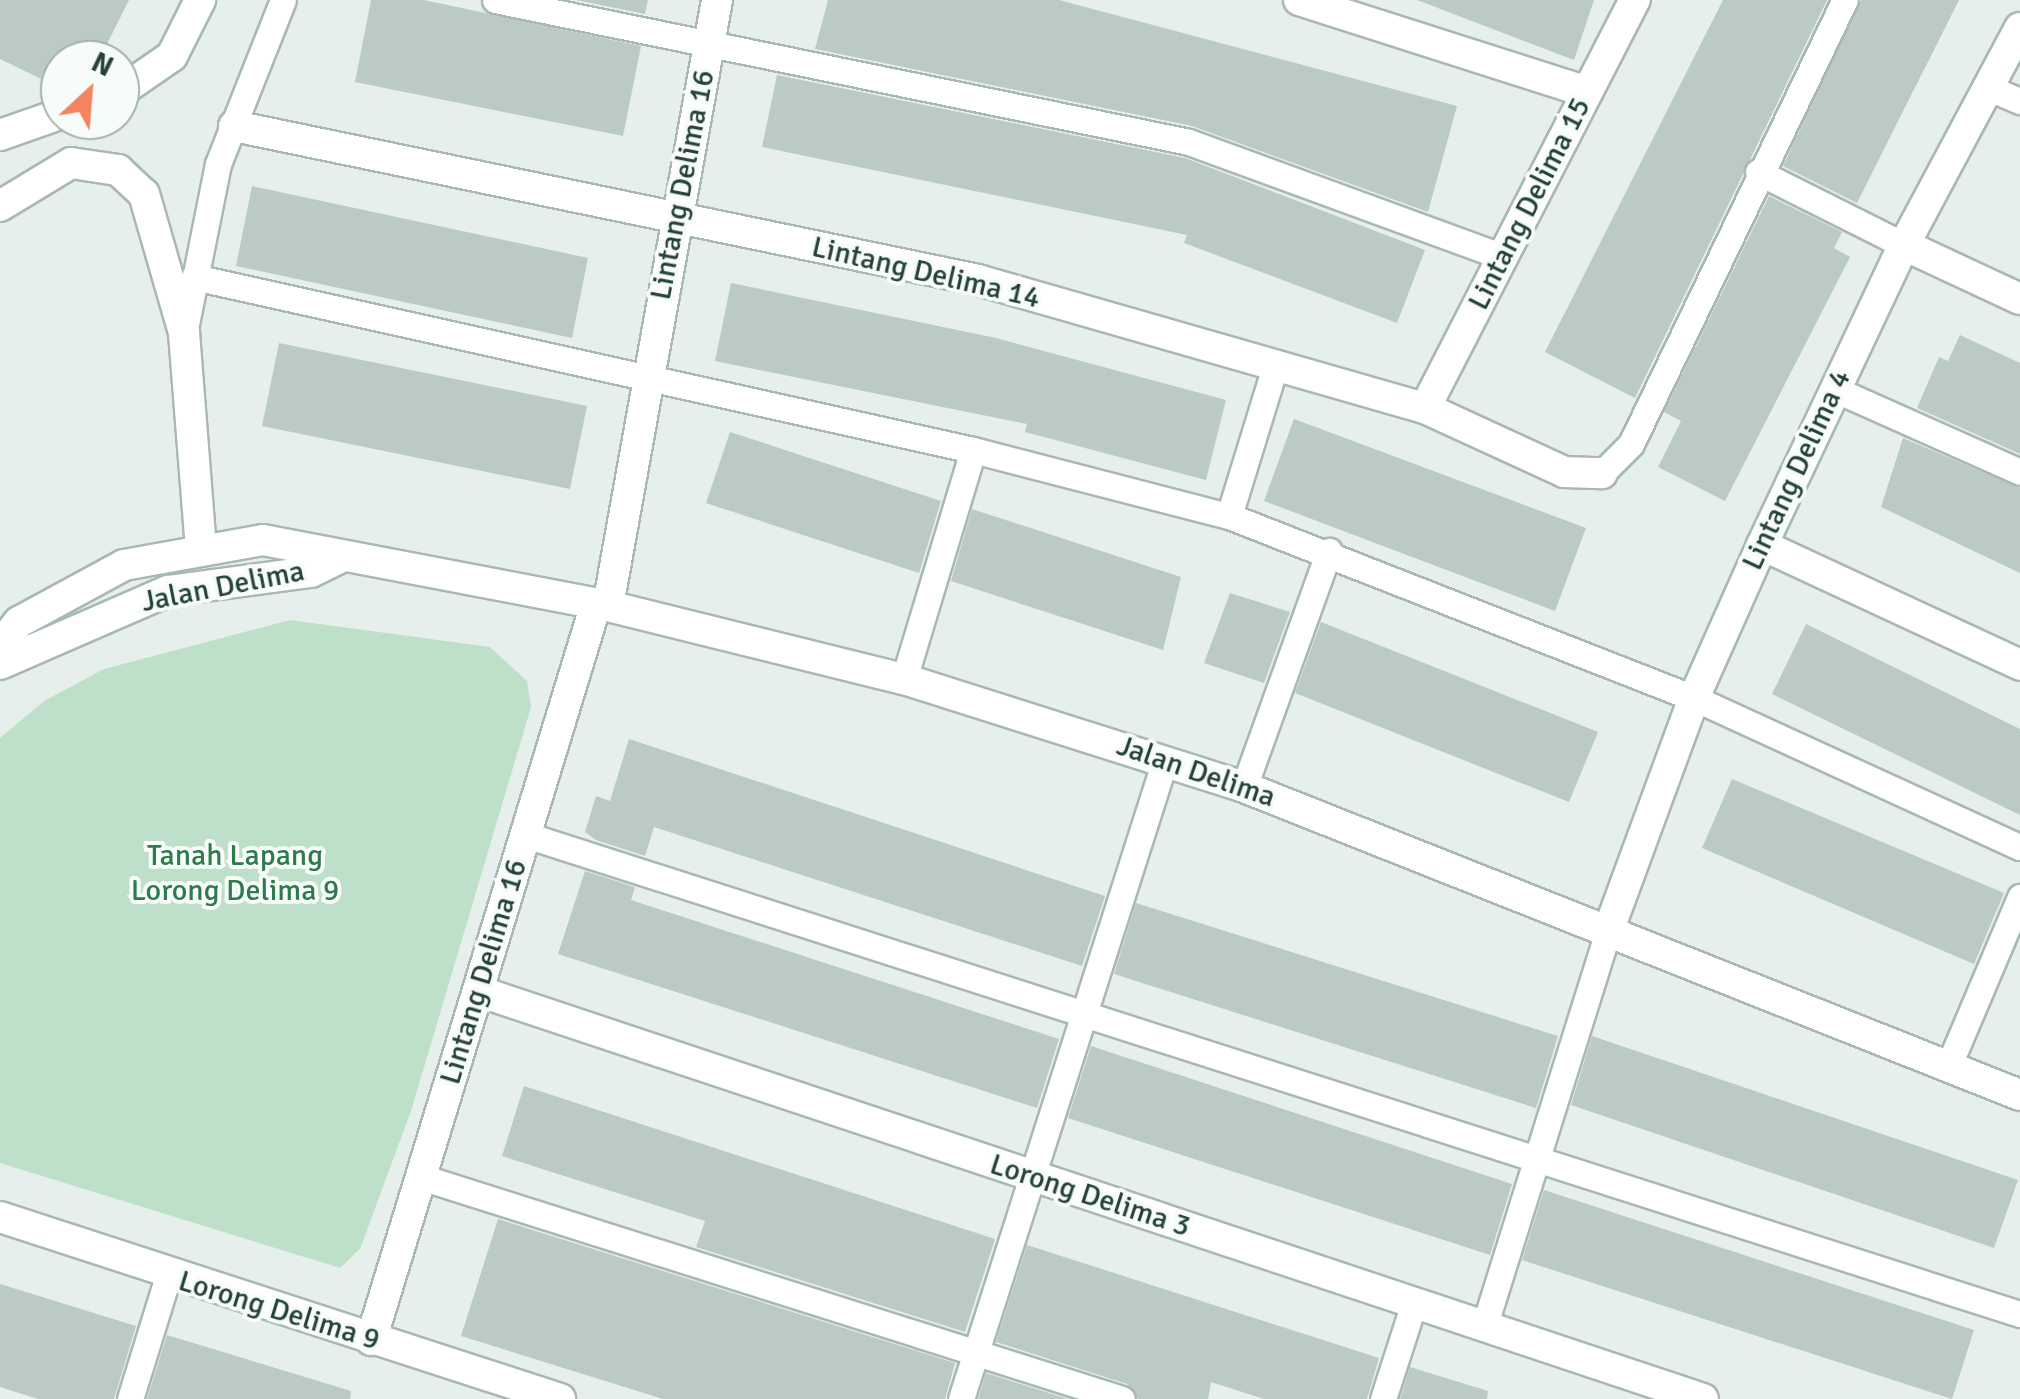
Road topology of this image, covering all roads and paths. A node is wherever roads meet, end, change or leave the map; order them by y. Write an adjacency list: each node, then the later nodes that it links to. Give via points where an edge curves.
1 (200, 0): 10 (street, via 172,56)
2 (283, 0): 15 (lane)
3 (495, 0): 9 (lane)
4 (717, 0): 9 (street, Lintang Delima 16)
5 (1300, 0): 12 (street)
6 (1635, 0): 12 (street, Lintang Delima 15)
7 (1846, 0): 17 (lane)
8 (2020, 28): 11 (street, Lintang Delima 4)
9 (710, 40): 19 (street, Lintang Delima 16); 21 (lane, via 1189,142)
10 (140, 78)
11 (1990, 88): 13 (lane); 20 (street, Lintang Delima 4)
12 (1587, 92): 21 (street, Lintang Delima 15)
13 (2020, 101)
14 (40, 121): 16 (street)
15 (234, 126): 19 (street, Lintang Delima 14); 22 (lane)
16 (0, 135)
17 (1758, 172): 20 (lane); 31 (lane, via 1631,444)
18 (0, 206): 24 (street, via 72,163 96,162 132,180 152,212)
19 (676, 220): 25 (street, Lintang Delima 14, via 978,280); 26 (street, Lintang Delima 16)
20 (1904, 245): 23 (street); 27 (street, Lintang Delima 4)
21 (1503, 257): 28 (street, Lintang Delima 15)
22 (194, 276): 24 (lane); 26 (lane)
23 (2020, 299)
24 (184, 333): 34 (street)
25 (1276, 363): 28 (street, Lintang Delima 14); 32 (lane)
26 (646, 375): 29 (lane); 37 (street, Lintang Delima 16)
27 (1834, 389): 30 (lane); 33 (street, Lintang Delima 4)
28 (1425, 408): 31 (street, Lintang Delima 14, via 1564,472)
29 (973, 450): 32 (lane); 41 (lane)
30 (2020, 472)
31 (1602, 473)
32 (1229, 516): 35 (lane)
33 (1762, 545): 40 (street); 42 (street, Lintang Delima 4)
34 (201, 548): 36 (street, Jalan Delima, via 263,540 310,544); 38 (street, Jalan Delima, via 76,585 18,622)
35 (1328, 551): 42 (lane); 44 (lane)
36 (338, 559): 37 (street, Jalan Delima); 39 (street, Jalan Delima, via 311,572 168,592)
37 (602, 606): 41 (street, Jalan Delima); 45 (street, Lintang Delima 16)
38 (0, 646)
39 (0, 664)
40 (2020, 665)
41 (904, 678): 43 (street, Jalan Delima)
42 (1694, 698): 46 (lane); 48 (street, Lintang Delima 4)
43 (1165, 760): 44 (street, Jalan Delima); 50 (lane)
44 (1244, 787): 48 (street, Jalan Delima)
45 (526, 835): 49 (street, Lintang Delima 16); 50 (lane)
46 (2020, 847)
47 (2020, 897): 51 (lane)
48 (1608, 928): 51 (street, Jalan Delima); 53 (lane)
49 (478, 991): 54 (street, Lintang Delima 16); 55 (street, Lorong Delima 3)
50 (1084, 1014): 53 (lane); 55 (lane)
51 (1948, 1067): 52 (street, Jalan Delima)
52 (2020, 1095)
53 (1537, 1159): 59 (lane); 60 (lane)
54 (421, 1176): 61 (street, Lintang Delima 16); 62 (lane)
55 (1032, 1177): 58 (street, Lorong Delima 3); 62 (lane)
56 (0, 1217): 57 (street, Lorong Delima 9)
57 (168, 1276): 61 (street, Lorong Delima 9); 63 (lane)
58 (1414, 1304): 60 (street, Lorong Delima 3); 67 (lane)
59 (2020, 1314)
60 (1484, 1326): 68 (street, Lorong Delima 3)
61 (372, 1340): 64 (street, Lorong Delima 9)
62 (976, 1354): 65 (lane); 66 (lane)
63 (130, 1399)
64 (560, 1399)
65 (961, 1399)
66 (1122, 1399)
67 (1383, 1399)
68 (1703, 1399)

